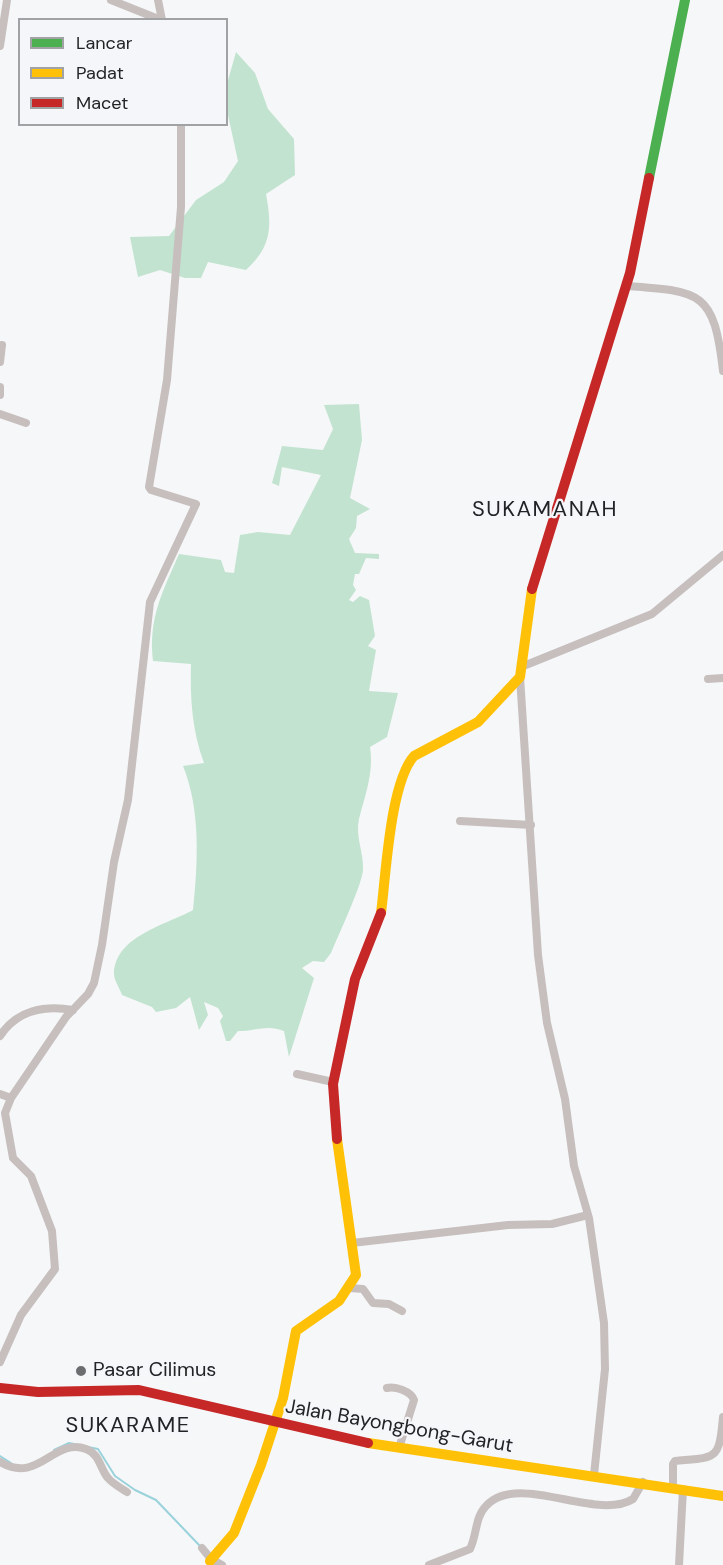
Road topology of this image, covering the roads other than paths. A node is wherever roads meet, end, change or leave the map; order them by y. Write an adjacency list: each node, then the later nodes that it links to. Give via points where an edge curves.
1 (7, 0): 7 (street)
2 (111, 0): 5 (street)
3 (158, 0): 6 (street)
4 (685, 0): 9 (street)
5 (156, 18)
6 (161, 18)
7 (0, 46)
8 (181, 126): 23 (street, via 180,207 167,380 148,487 196,504 150,602 133,765 102,945 94,983)
9 (626, 286): 12 (street, via 665,289 702,301 717,331); 18 (street, via 529,597)
10 (2, 345): 11 (street)
11 (0, 362)
12 (723, 371)
13 (0, 387): 14 (street)
14 (0, 395)
15 (0, 414): 16 (street)
16 (26, 423)
17 (723, 555): 18 (street, via 652,614)
18 (520, 672): 22 (street); 26 (street, via 478,722 414,756 406,765 394,813 381,916 355,979)
19 (723, 678): 20 (street)
20 (708, 679)
21 (459, 821): 22 (street)
22 (531, 825): 29 (street, via 538,955 547,1023 565,1099 574,1166)
23 (74, 1010): 24 (street, via 33,1010 10,1023); 28 (street)
24 (0, 1036)
25 (297, 1074): 26 (street)
26 (333, 1082): 30 (street, via 338,1150)
27 (0, 1094): 28 (street)
28 (11, 1098): 33 (street, via 4,1120 10,1150 31,1176 40,1195 52,1231 55,1269 21,1315)
29 (588, 1215): 30 (street, via 552,1224 508,1225); 40 (street, via 599,1276 606,1354)
30 (352, 1243): 31 (street, via 356,1275)
31 (350, 1288): 32 (street, via 363,1289 374,1303 389,1304); 37 (street, via 339,1301 296,1331)
32 (402, 1311)
33 (0, 1362)
34 (0, 1388): 37 (street, Jalan Bayongbong-Garut, via 38,1392 139,1390)
35 (387, 1388): 38 (street, via 410,1393 414,1400)
36 (723, 1417): 42 (street, via 716,1453 710,1458 674,1462)
37 (275, 1424): 38 (street, Jalan Bayongbong-Garut); 46 (street, via 234,1533)
38 (399, 1448): 40 (street, Jalan Bayongbong-Garut)
39 (0, 1462): 43 (street, via 24,1469 37,1466 65,1449 85,1449 95,1455 110,1480)
40 (594, 1475): 41 (street, Jalan Bayongbong-Garut)
41 (638, 1481): 42 (street, Jalan Bayongbong-Garut); 48 (street, via 633,1499 617,1505 532,1495 501,1496 484,1507 470,1549)
42 (678, 1488): 44 (street, Jalan Bayongbong-Garut); 49 (street)
43 (127, 1492)
44 (723, 1496)
45 (202, 1548): 46 (street)
46 (213, 1557): 47 (street)
47 (222, 1565)
48 (429, 1565)
49 (679, 1565)

